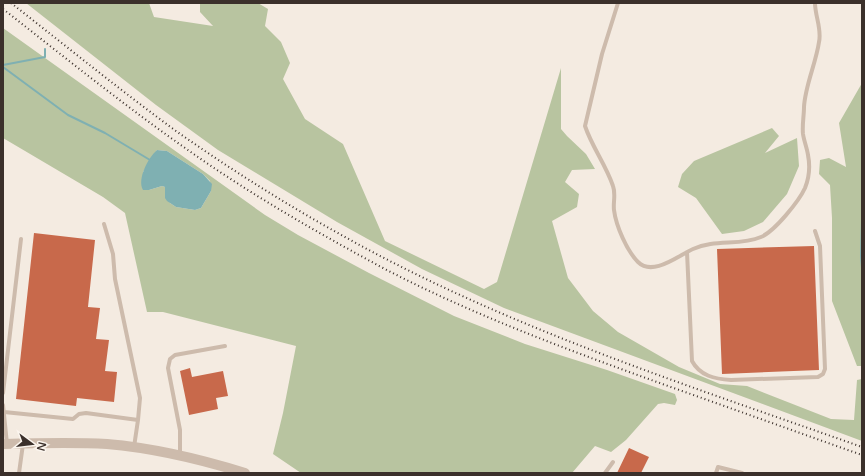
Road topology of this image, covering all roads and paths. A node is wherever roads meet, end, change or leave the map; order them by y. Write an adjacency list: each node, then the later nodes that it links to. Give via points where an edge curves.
1 (618, 3): 6 (lane, via 602,54 586,126 588,136 614,188 616,223 638,262 651,267 664,265)
2 (815, 3): 6 (lane, via 820,41 804,104 803,134 809,156 809,173 801,196 773,230 762,237 746,241 711,243)
3 (104, 224): 11 (lane, via 113,254 115,279 140,398)
4 (815, 232): 6 (lane, via 820,246 825,369 818,377 731,380 718,379 702,373 692,361)
5 (20, 239): 8 (lane)
6 (687, 252)
7 (225, 346): 15 (lane, via 175,355 170,359 168,368 180,430)
8 (3, 393)
9 (3, 405): 10 (lane)
10 (4, 412): 11 (lane, via 73,419 79,414 86,413); 12 (lane)
11 (138, 420): 14 (lane)
12 (5, 444): 13 (street)
13 (23, 444): 14 (street, via 78,443); 18 (lane)
14 (134, 447): 15 (street)
15 (180, 455): 19 (street)
16 (613, 462): 20 (lane)
17 (734, 472): 21 (lane, via 718,467); 22 (lane)
18 (18, 473)
19 (245, 473)
20 (605, 473)
21 (716, 473)
22 (742, 473)

